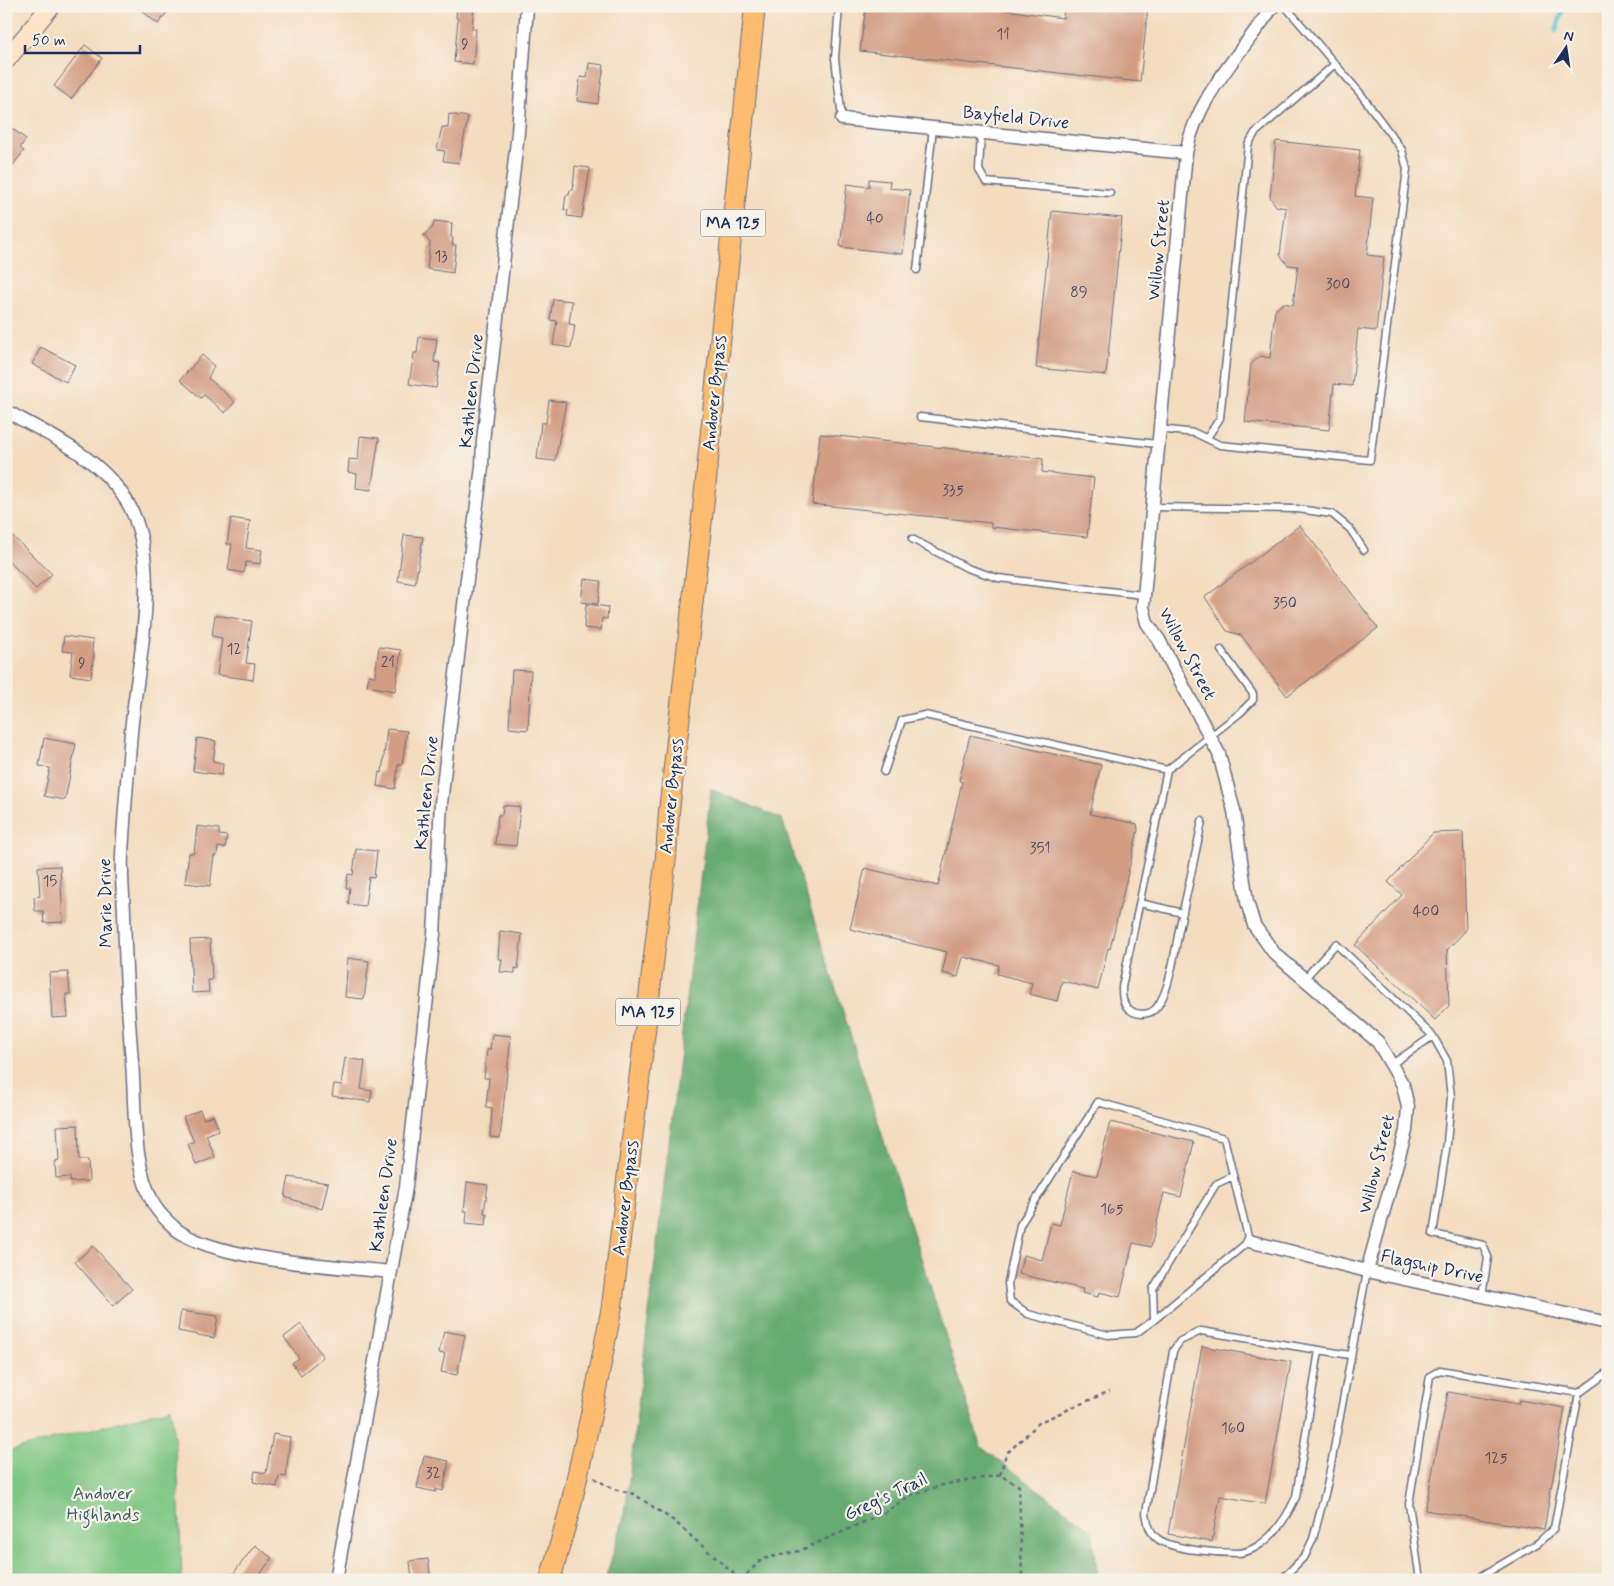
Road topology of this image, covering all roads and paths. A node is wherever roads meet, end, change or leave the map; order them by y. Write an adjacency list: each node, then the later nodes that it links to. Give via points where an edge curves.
1 (51, 6): 7 (street)
2 (527, 6): 36 (street, Kathleen Drive, via 518,132 482,467 441,803 434,934 406,1188)
3 (755, 6): 49 (main road, Andover Bypass / MA 125, via 668,811 666,856 619,1261 592,1410)
4 (839, 6): 9 (lane, via 835,58)
5 (1273, 6): 12 (street, Willow Street, via 1200,110 1190,132)
6 (1285, 6): 8 (lane)
7 (6, 60)
8 (1335, 64): 18 (lane, via 1255,133 1248,144 1220,418); 18 (lane, via 1402,150 1407,169 1370,460 1220,445)
9 (842, 119): 10 (street, Bayfield Drive)
10 (932, 128): 11 (street, Bayfield Drive); 14 (lane)
11 (981, 133): 12 (street, Bayfield Drive); 13 (lane, via 979,170 986,182)
12 (1186, 153): 17 (street, Willow Street)
13 (1110, 193)
14 (917, 270)
15 (6, 411): 36 (street, Marie Drive, via 75,450 112,481 128,502 143,554 146,619 132,730 122,857 135,1135 142,1171 155,1206 180,1232 230,1252)
16 (920, 417): 19 (lane)
17 (1159, 429): 18 (lane, via 1195,432); 19 (street, Willow Street)
18 (1207, 438)
19 (1157, 444): 20 (street, Willow Street)
20 (1151, 507): 22 (lane, via 1298,509 1332,514 1350,529); 23 (street, Willow Street)
21 (912, 539): 23 (lane, via 967,568 998,578)
22 (1364, 550)
23 (1143, 596): 25 (street, Willow Street, via 1147,622)
24 (1221, 650): 25 (lane, via 1253,694 1253,700)
25 (1210, 736): 26 (lane); 31 (street, Willow Street, via 1219,754 1234,811 1247,902 1254,925 1274,953)
26 (1167, 770): 27 (lane, via 925,715 902,720); 29 (lane)
27 (884, 772)
28 (1202, 821): 30 (lane)
29 (1140, 903): 30 (lane); 30 (lane, via 1122,986 1126,1008 1135,1014 1144,1015 1157,1008 1173,961)
30 (1183, 913)
31 (1304, 979): 32 (lane, via 1336,944); 33 (street, Willow Street, via 1378,1042)
32 (1433, 1036): 33 (lane); 38 (lane, via 1447,1062 1451,1097 1434,1234 1482,1245 1488,1257)
33 (1392, 1064): 37 (street, Willow Street, via 1403,1085 1408,1107 1406,1131)
34 (1233, 1176): 35 (lane); 39 (lane, via 1216,1184 1153,1290); 39 (lane, via 1224,1138 1098,1102 1020,1225 1008,1283 1010,1301 1028,1314 1108,1335 1136,1333)
35 (1249, 1241): 37 (street, Flagship Drive); 39 (lane)
36 (390, 1272): 48 (street, Kathleen Drive)
37 (1367, 1272): 38 (street, Flagship Drive); 42 (lane)
38 (1482, 1296): 40 (street, Flagship Drive)
39 (1154, 1320)
40 (1608, 1323)
41 (1318, 1350): 41 (lane, via 1201,1331 1180,1341 1173,1351 1146,1513 1149,1530 1157,1539 1168,1546 1239,1554 1268,1538 1286,1518 1296,1497); 42 (lane)
42 (1350, 1355): 52 (lane, via 1327,1486 1313,1539 1305,1556)
43 (1608, 1372): 45 (lane)
44 (1110, 1391): 46 (path, via 1040,1422 1006,1454)
45 (1578, 1393): 53 (lane, via 1440,1370 1430,1376 1409,1504); 54 (lane, via 1554,1528 1538,1543)
46 (1000, 1475): 50 (path, Greg's Trail, via 943,1485 911,1495 882,1514 799,1551 762,1559); 51 (path, via 1019,1486)
47 (593, 1477): 50 (path, via 613,1489 634,1494 674,1521)
48 (336, 1580)
49 (550, 1580)
50 (741, 1580)
51 (1022, 1580)
52 (1281, 1580)
53 (1420, 1580)
54 (1475, 1580)

